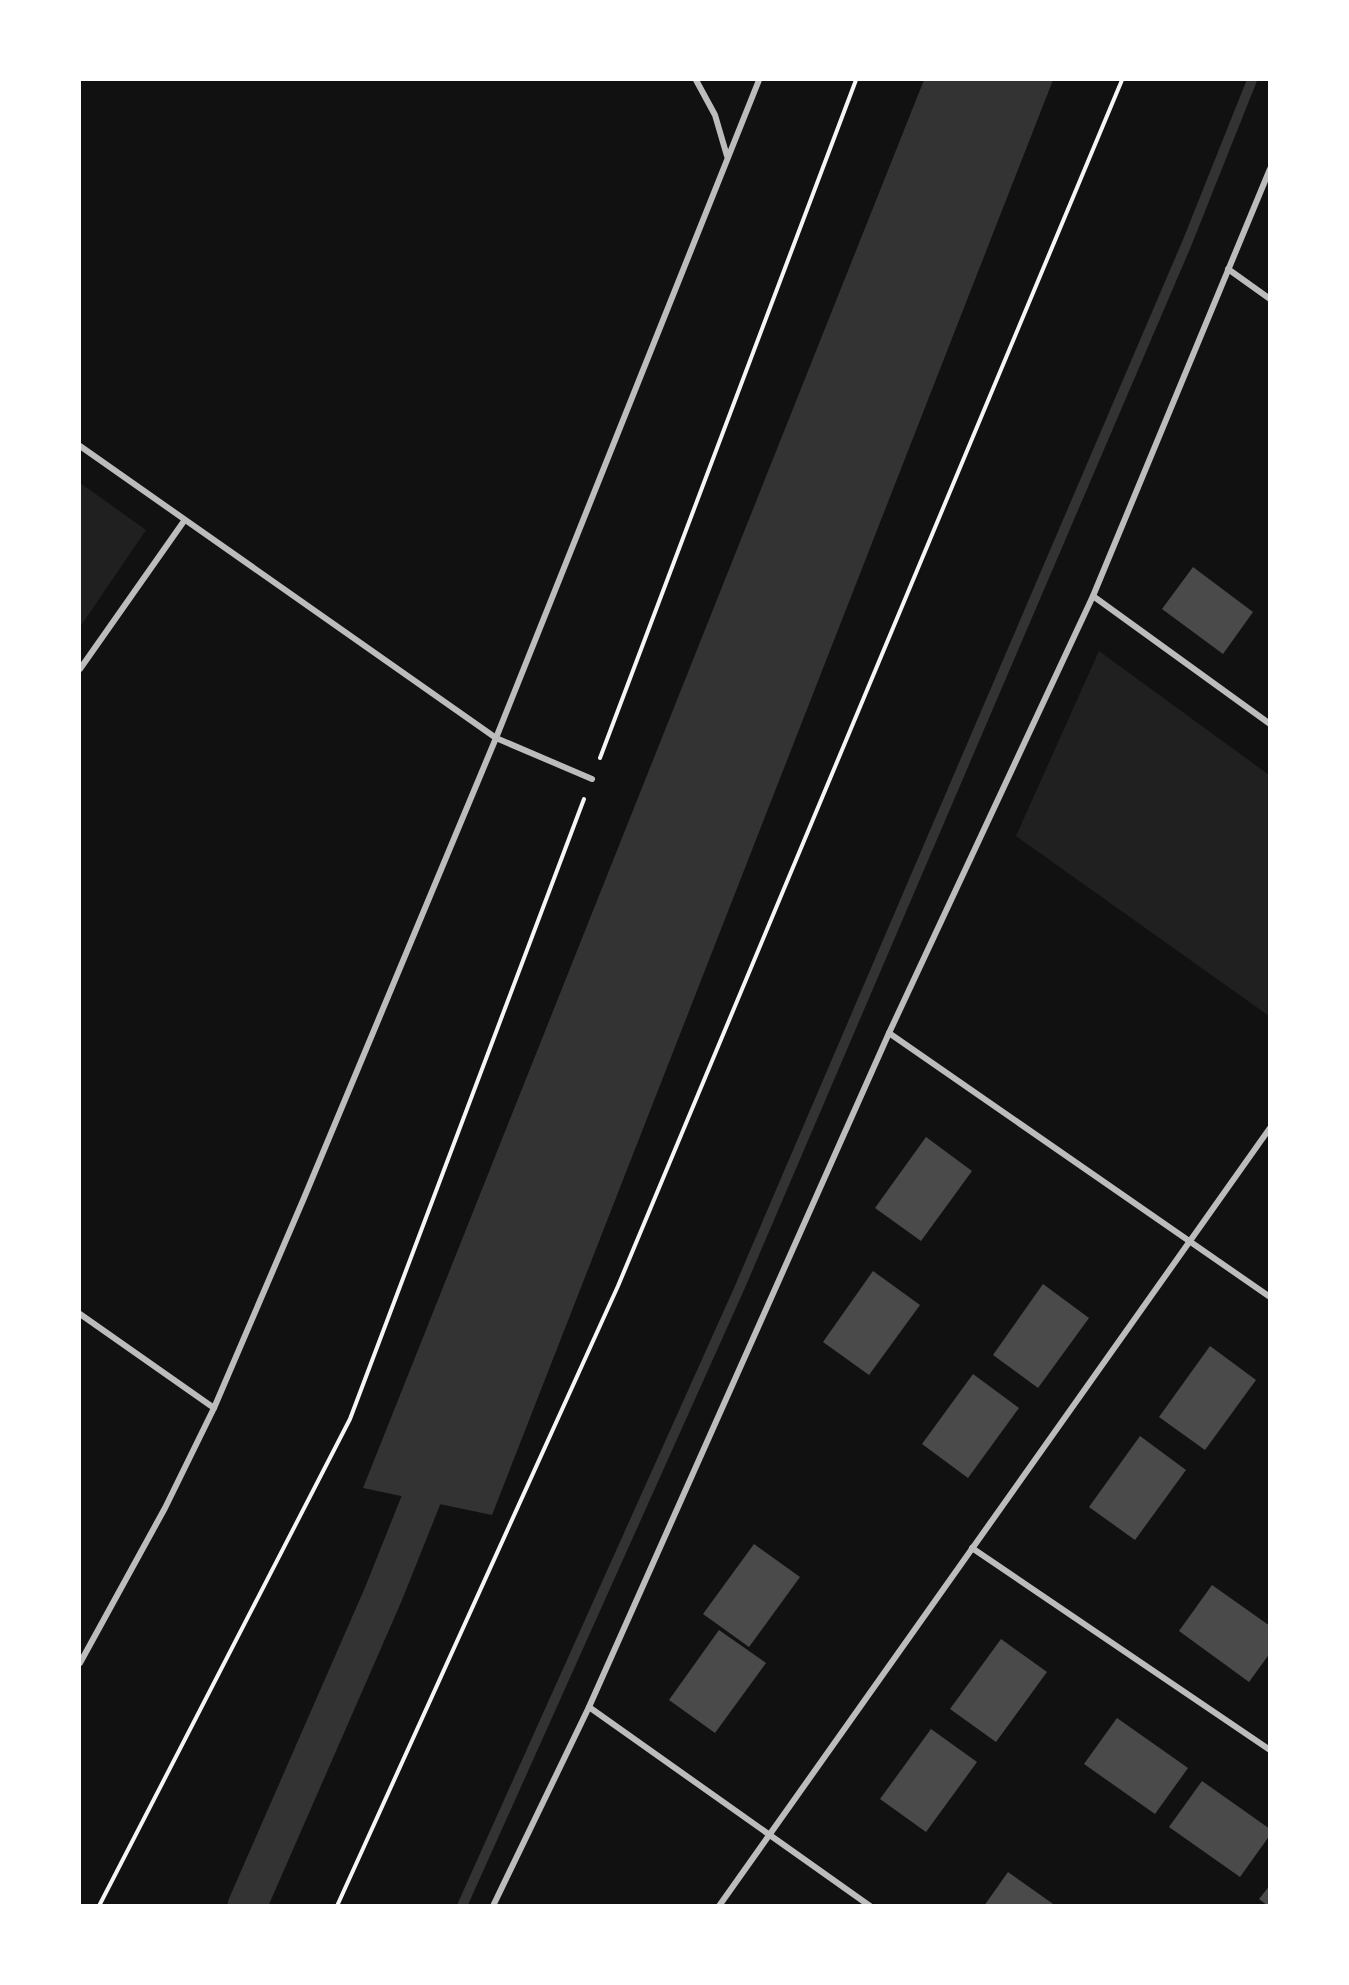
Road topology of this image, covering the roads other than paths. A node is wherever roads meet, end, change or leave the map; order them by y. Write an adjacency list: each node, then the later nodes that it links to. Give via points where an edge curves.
1 (696, 80): 3 (street, via 715,115)
2 (759, 80): 3 (street)
3 (727, 156): 12 (street)
4 (1269, 169): 5 (street)
5 (1228, 269): 6 (street); 9 (street)
6 (1269, 299)
7 (80, 446): 8 (street)
8 (184, 520): 10 (street); 12 (street)
9 (1093, 596): 11 (street); 14 (street)
10 (80, 669)
11 (1269, 724)
12 (496, 738): 13 (street); 19 (street)
13 (592, 778)
14 (889, 1034): 16 (street); 22 (street)
15 (1269, 1128): 16 (street)
16 (1189, 1242): 17 (street); 20 (street)
17 (1269, 1297)
18 (80, 1314): 19 (street)
19 (214, 1408): 21 (street, via 165,1508)
20 (972, 1548): 23 (street); 24 (street)
21 (80, 1663)
22 (589, 1707): 24 (street); 25 (street)
23 (1269, 1750)
24 (769, 1835): 26 (street); 27 (street)
25 (493, 1905)
26 (719, 1905)
27 (870, 1905)

